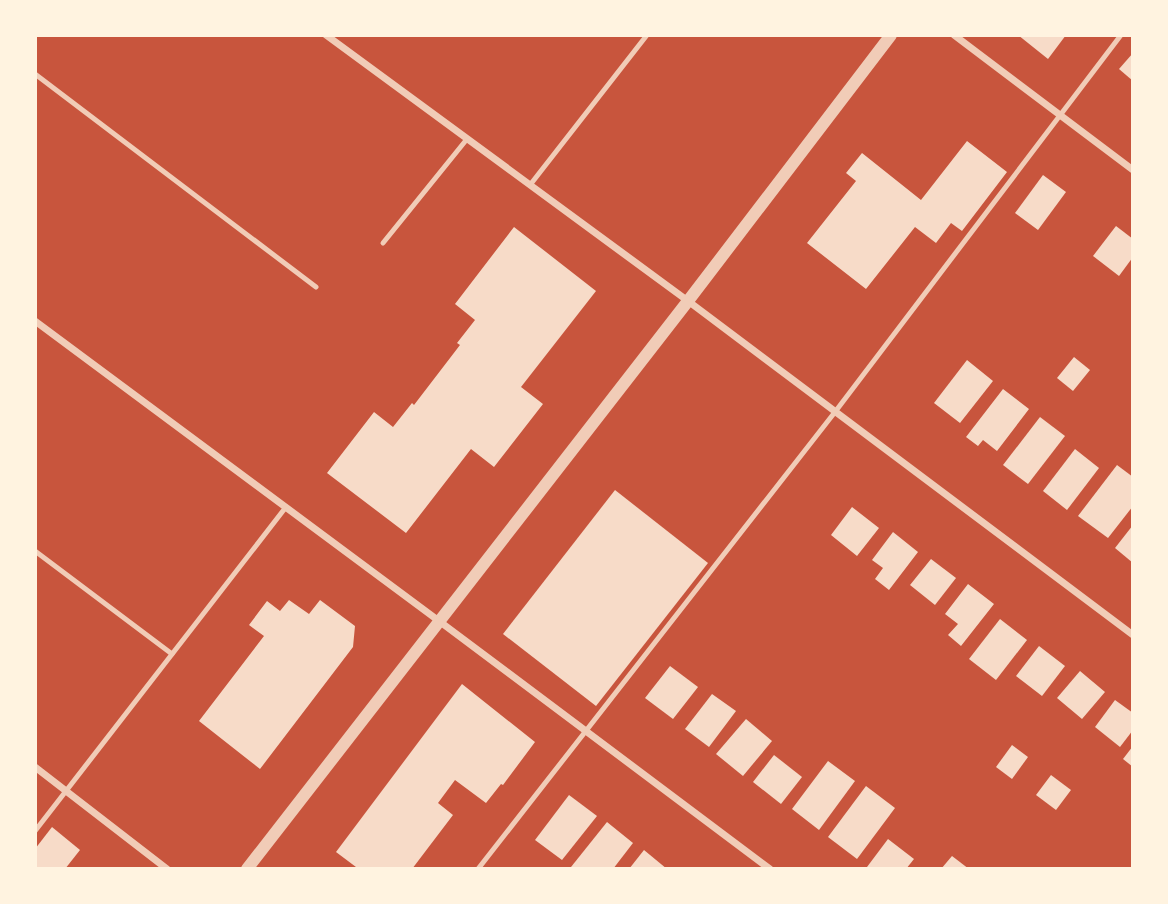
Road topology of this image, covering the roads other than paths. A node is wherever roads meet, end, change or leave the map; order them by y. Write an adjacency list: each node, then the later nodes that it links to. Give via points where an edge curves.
1 (326, 35): 8 (street)
2 (891, 35): 13 (street)
3 (954, 35): 7 (street)
4 (1121, 35): 7 (lane)
5 (645, 36): 10 (lane)
6 (35, 74): 12 (lane)
7 (1060, 115): 9 (street); 15 (lane)
8 (467, 139): 10 (street); 11 (lane)
9 (1133, 170)
10 (530, 185): 13 (street)
11 (383, 243)
12 (316, 287)
13 (688, 301): 15 (street); 18 (street)
14 (35, 321): 16 (street)
15 (835, 412): 19 (street); 21 (lane)
16 (286, 507): 18 (street); 20 (lane)
17 (35, 551): 20 (lane)
18 (439, 621): 21 (street); 26 (street)
19 (1133, 635)
20 (172, 654): 23 (lane)
21 (586, 732): 27 (lane); 28 (street)
22 (35, 767): 23 (street)
23 (66, 790): 24 (lane); 25 (street)
24 (35, 831)
25 (167, 869)
26 (247, 869)
27 (478, 869)
28 (770, 869)

